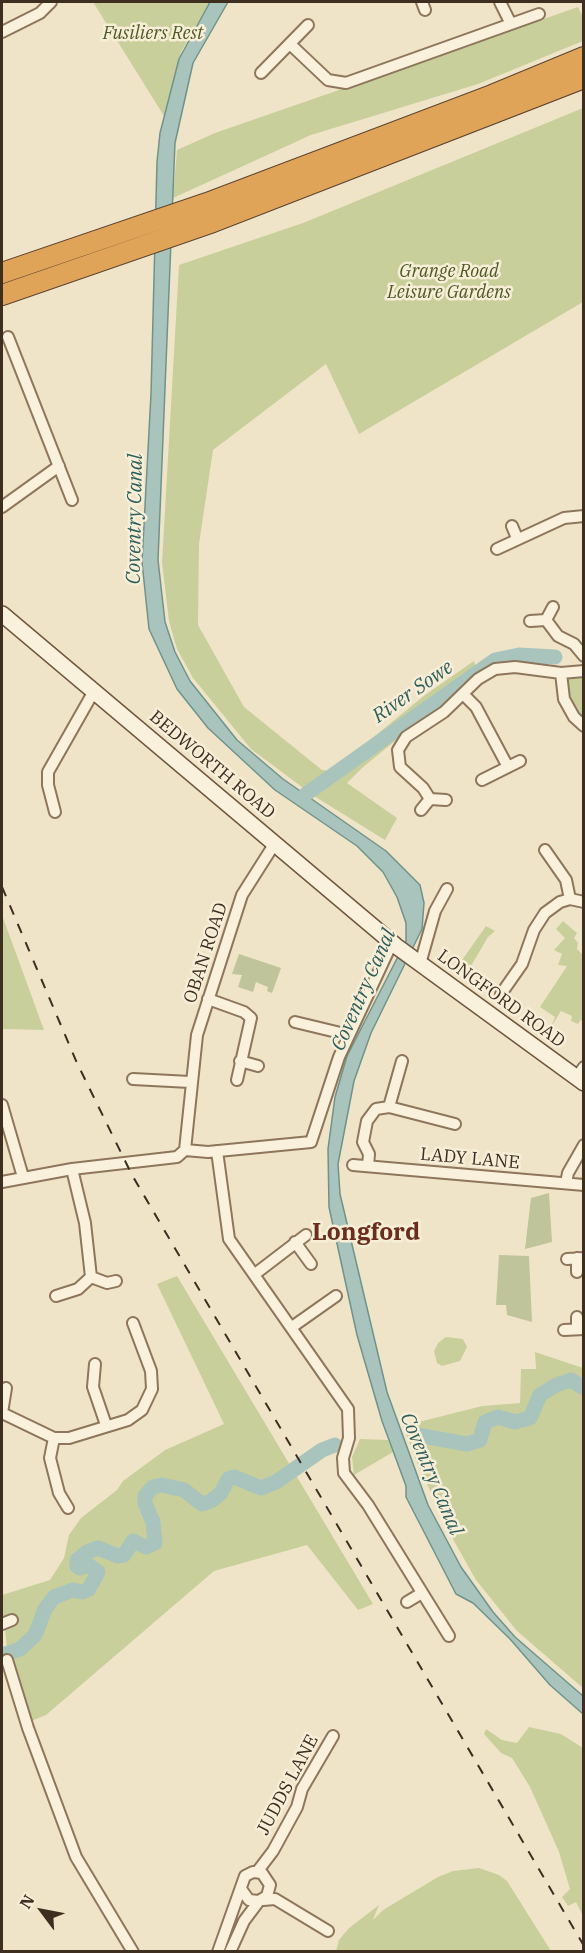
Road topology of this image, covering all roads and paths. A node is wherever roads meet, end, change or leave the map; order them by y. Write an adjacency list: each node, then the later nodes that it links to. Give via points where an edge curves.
1 (51, 2): 6 (street, via 40,13)
2 (500, 2): 4 (street)
3 (539, 14): 4 (street)
4 (511, 24): 7 (street, via 341,84 328,80)
5 (308, 25): 7 (street)
6 (2, 32)
7 (290, 44): 9 (street)
8 (582, 65): 10 (highway, via 207,203); 11 (highway, via 213,222)
9 (261, 73)
10 (2, 273)
11 (2, 295)
12 (8, 337): 13 (street)
13 (59, 466): 14 (street); 15 (street)
14 (72, 500)
15 (2, 507)
16 (584, 516): 18 (street, via 564,518)
17 (512, 526): 18 (street)
18 (517, 538): 19 (street)
19 (496, 549)
20 (553, 607): 22 (street)
21 (2, 614): 27 (main road, BEDWORTH ROAD)
22 (546, 620): 23 (street); 24 (street, via 558,636 574,644)
23 (530, 621)
24 (584, 656)
25 (584, 671): 26 (street)
26 (561, 673): 28 (street, via 515,667 495,669); 29 (street, via 564,699)
27 (93, 691): 36 (street, via 48,772); 37 (main road, BEDWORTH ROAD)
28 (462, 694): 31 (street, via 480,714); 33 (street, via 444,712 406,738 398,750 400,766)
29 (584, 726)
30 (520, 761): 31 (street)
31 (508, 766): 32 (street)
32 (482, 780)
33 (430, 799): 34 (street); 35 (street)
34 (446, 800)
35 (421, 810)
36 (56, 812)
37 (275, 843): 42 (main road, BEDWORTH ROAD); 45 (street, OBAN ROAD, via 242,895)
38 (544, 850): 40 (street, via 566,880)
39 (447, 889): 43 (street, via 435,911)
40 (570, 899): 41 (street); 44 (street, via 553,906 539,921 522,964)
41 (584, 902)
42 (394, 944): 43 (main road, LONGFORD ROAD); 47 (street)
43 (418, 962): 51 (main road, LONGFORD ROAD)
44 (501, 994)
45 (208, 999): 48 (street, via 250,1016); 54 (street, OBAN ROAD, via 194,1047)
46 (295, 1022): 47 (street)
47 (349, 1035): 60 (street, via 311,1142)
48 (240, 1061): 50 (street); 53 (street)
49 (402, 1061): 56 (street)
50 (258, 1066)
51 (581, 1076)
52 (133, 1079): 54 (street)
53 (237, 1080)
54 (190, 1082): 59 (street, OBAN ROAD)
55 (2, 1105): 64 (street)
56 (390, 1107): 57 (street); 62 (street, via 376,1109 367,1120 363,1142 369,1154)
57 (455, 1124)
58 (584, 1145): 66 (street, via 568,1173)
59 (185, 1150): 60 (street); 63 (street, via 177,1157)
60 (217, 1151): 73 (street, via 228,1235)
61 (353, 1165): 62 (street, LADY LANE)
62 (368, 1166): 66 (street, LADY LANE)
63 (72, 1169): 64 (street); 74 (street, via 85,1223)
64 (23, 1177): 65 (street)
65 (2, 1182)
66 (567, 1183): 67 (street, LADY LANE)
67 (584, 1185)
68 (306, 1235): 69 (street)
69 (295, 1242): 71 (street); 73 (street)
70 (576, 1258): 72 (street)
71 (311, 1264)
72 (577, 1272)
73 (255, 1274): 80 (street)
74 (91, 1277): 75 (street, via 107,1283); 76 (street, via 78,1289)
75 (116, 1281)
76 (56, 1296)
77 (336, 1296): 80 (street)
78 (577, 1317): 81 (street)
79 (133, 1323): 86 (street, via 151,1371 150,1397 135,1416)
80 (292, 1327): 89 (street, via 348,1409 350,1438 342,1463 344,1473)
81 (580, 1329): 82 (street)
82 (564, 1330)
83 (95, 1364): 86 (street, via 93,1387)
84 (6, 1388): 85 (street)
85 (2, 1413): 87 (street)
86 (106, 1425): 87 (street, via 69,1438)
87 (54, 1438): 88 (street, via 50,1458 59,1492)
88 (68, 1508)
89 (422, 1593): 90 (street); 91 (street)
90 (407, 1602)
91 (449, 1636)
92 (7, 1660): 93 (street)
93 (14, 1681): 94 (street); 103 (street, via 79,1863)
94 (2, 1683)
95 (333, 1736): 96 (street, JUDDS LANE)
96 (273, 1851): 97 (street, JUDDS LANE); 98 (street, JUDDS LANE)
97 (257, 1872): 98 (street); 99 (street, via 245,1876)
98 (269, 1882): 100 (street, via 269,1892); 101 (street, via 298,1906)
99 (241, 1889): 100 (street, via 249,1900); 104 (street)
100 (261, 1900): 101 (street, via 275,1899); 105 (street, via 244,1921)
101 (301, 1914): 102 (street)
102 (328, 1931)
103 (133, 1952)
104 (218, 1952)
105 (230, 1952)

